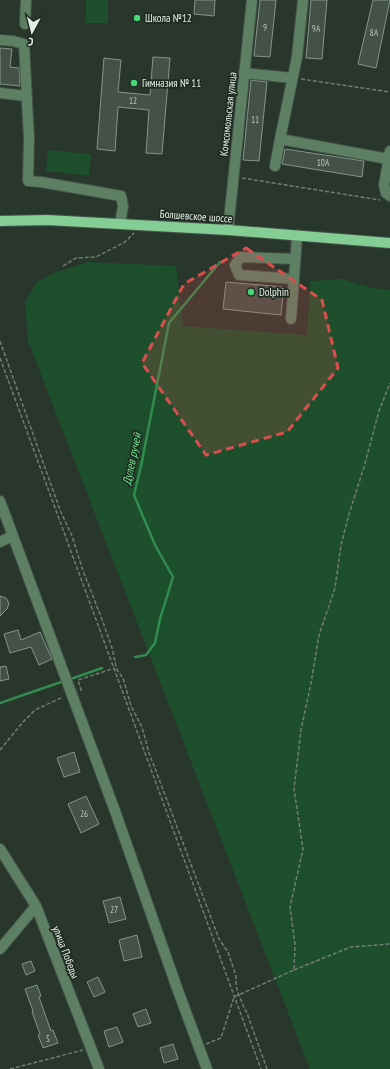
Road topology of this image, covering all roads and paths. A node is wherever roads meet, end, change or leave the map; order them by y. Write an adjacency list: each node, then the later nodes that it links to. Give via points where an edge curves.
1 (26, 0): 4 (street)
2 (252, 0): 6 (street, Комсомольская улица)
3 (303, 0): 7 (street, via 297,57)
4 (25, 24)
5 (0, 40): 10 (street, via 24,44)
6 (244, 73): 7 (street); 19 (street, Комсомольская улица)
7 (292, 78): 8 (path); 11 (street)
8 (390, 92)
9 (0, 93): 10 (street)
10 (26, 96): 17 (street, via 28,181 121,196 123,206)
11 (280, 139): 12 (street); 13 (street)
12 (389, 155): 15 (street, via 384,185)
13 (275, 166)
14 (239, 178): 15 (path)
15 (386, 198)
16 (0, 221): 17 (main road, Болшевское шоссе, via 47,220)
17 (120, 224): 18 (main road, Болшевское шоссе)
18 (143, 225): 19 (main road, Болшевское шоссе); 23 (path, via 126,242 96,257 76,258)
19 (228, 230): 20 (main road, Болшевское шоссе)
20 (297, 236): 21 (main road, Болшевское шоссе); 22 (street)
21 (390, 243)
22 (295, 259): 24 (street); 24 (street, via 241,257 236,265 239,275)
23 (63, 266)
24 (294, 279): 25 (street)
25 (291, 319)
26 (0, 341): 32 (path, via 103,622)
27 (0, 358): 33 (path)
28 (390, 383): 41 (path, via 379,411 341,545 335,588 319,635 301,730 294,789 303,849 290,907 295,945)
29 (0, 502): 30 (street)
30 (12, 536): 31 (street); 35 (street)
31 (0, 542)
32 (117, 667): 33 (path); 42 (path, via 131,706 142,727 149,753 218,939 228,952)
33 (114, 668): 34 (path); 43 (path)
34 (78, 680)
35 (70, 690): 36 (path, via 35,710); 44 (street)
36 (0, 750)
37 (0, 849): 38 (street, улица Победы)
38 (36, 906): 40 (street); 45 (street, улица Победы)
39 (390, 944): 41 (path, via 351,947)
40 (0, 949)
41 (294, 970): 42 (path)
42 (239, 994): 43 (path); 50 (path)
43 (234, 996): 44 (path, via 221,1038); 49 (path)
44 (199, 1047): 48 (street)
45 (91, 1048): 46 (path); 47 (street, улица Победы)
46 (10, 1069)
47 (99, 1069)
48 (207, 1069)
49 (261, 1069)
50 (267, 1069)

